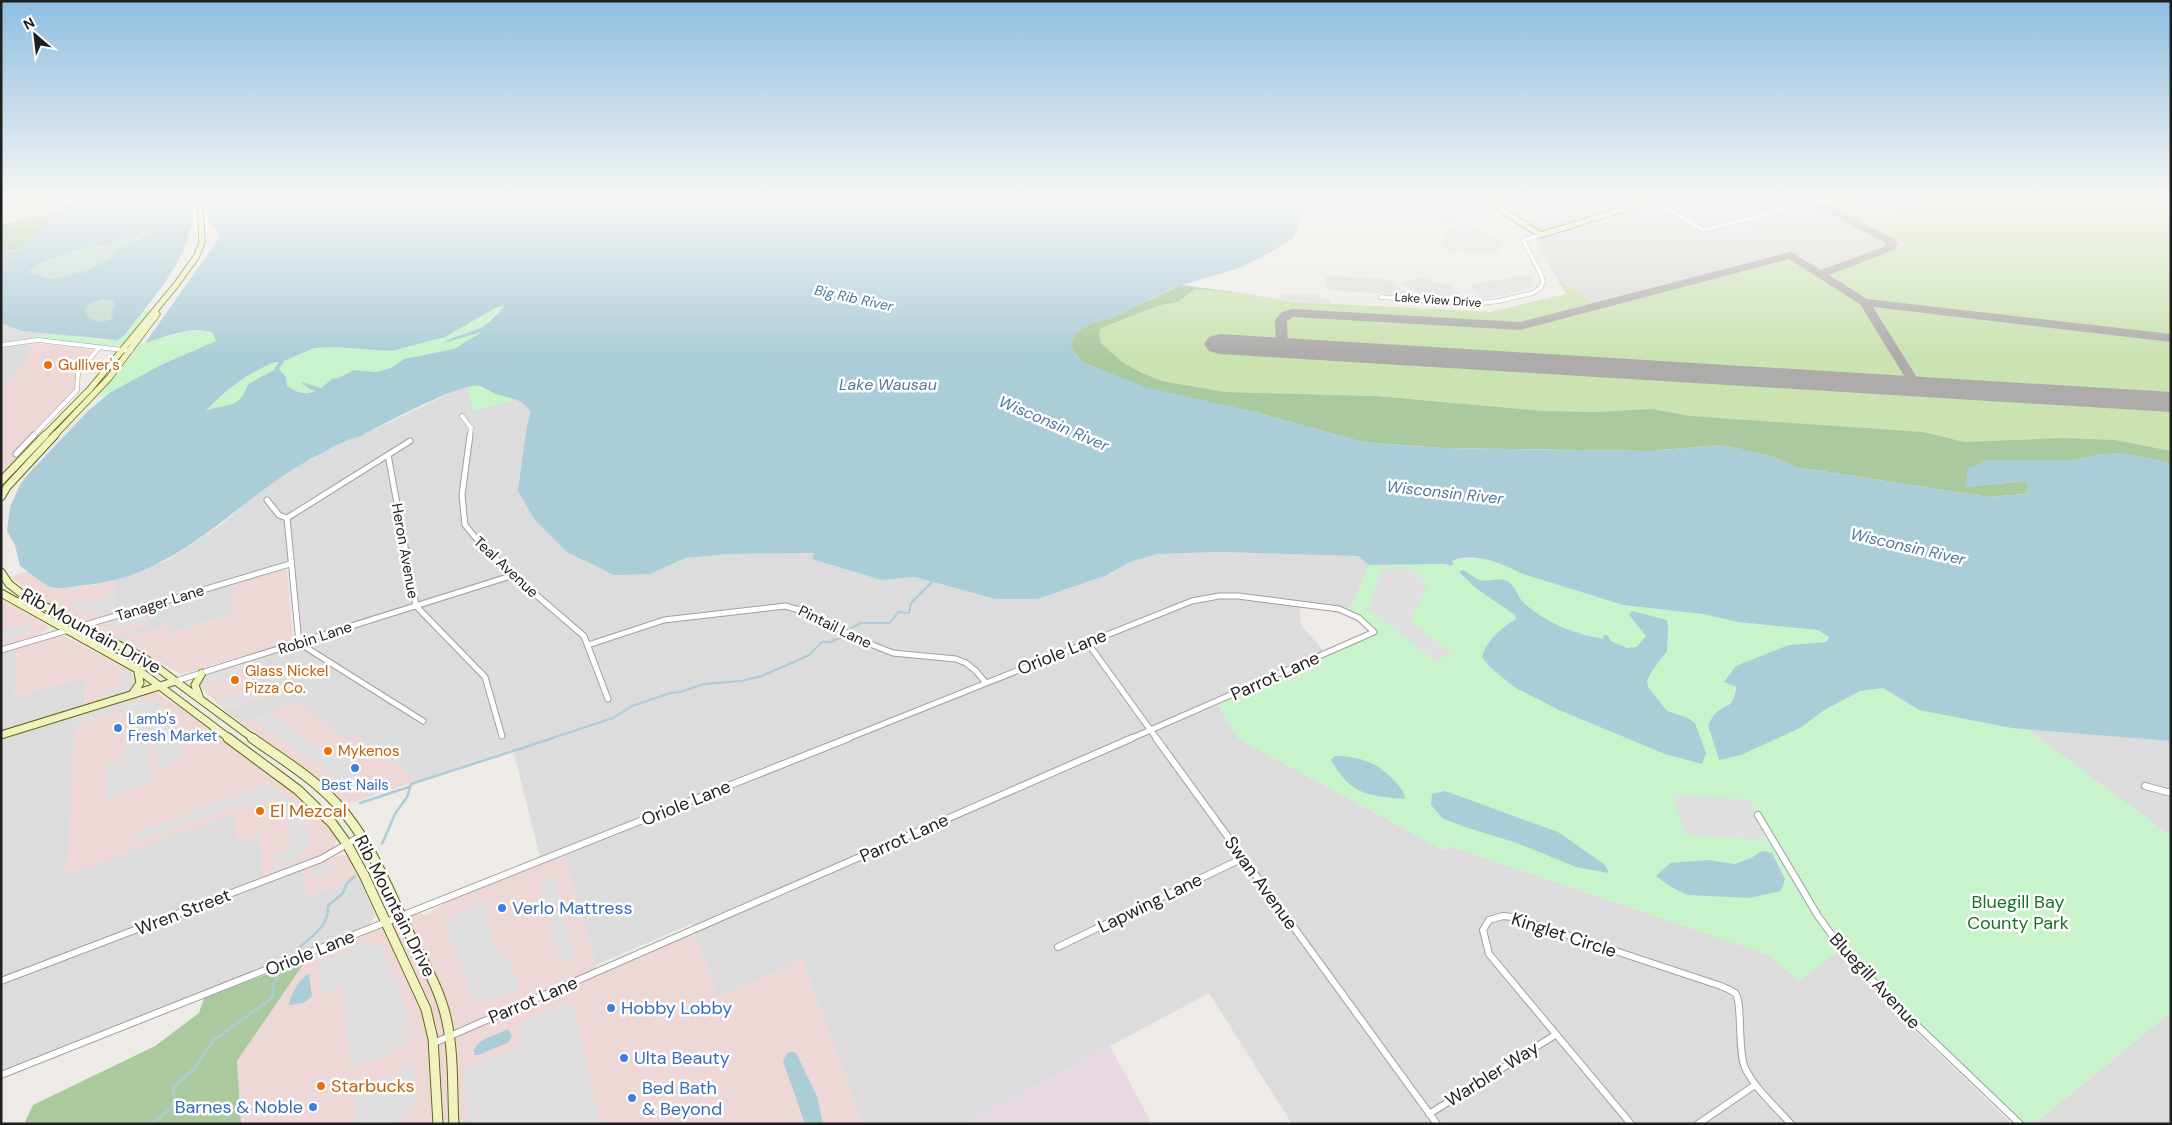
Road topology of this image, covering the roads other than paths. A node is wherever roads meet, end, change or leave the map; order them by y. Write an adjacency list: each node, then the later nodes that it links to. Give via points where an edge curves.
1 (198, 252): 4 (main road)
2 (1529, 252): 3 (street, Lake View Drive, via 1543,279 1541,287 1532,293 1473,304)
3 (1381, 296)
4 (160, 306): 7 (main road); 8 (main road)
5 (1, 345): 6 (street, via 38,340)
6 (98, 349): 7 (street); 11 (street, via 78,374 77,390)
7 (122, 351): 8 (street); 13 (main road)
8 (131, 351): 14 (main road, via 7,487)
9 (462, 416): 18 (street, Teal Avenue, via 471,428 462,495 465,525)
10 (410, 441): 12 (street)
11 (16, 454)
12 (388, 455): 16 (street); 21 (street, Heron Avenue)
13 (1, 481)
14 (1, 498)
15 (267, 500): 16 (street)
16 (287, 518): 17 (street)
17 (290, 564): 22 (street, Tanager Lane); 26 (street)
18 (514, 575): 21 (street, Robin Lane); 27 (street, Teal Avenue, via 584,636)
19 (2, 577): 22 (main road, Rib Mountain Drive, via 22,594)
20 (1, 593): 23 (main road, Rib Mountain Drive)
21 (416, 606): 26 (street, Robin Lane); 40 (street, Heron Avenue, via 485,677)
22 (84, 627): 23 (street, Tanager Lane); 31 (main road, Rib Mountain Drive, via 147,660)
23 (70, 631): 28 (street, Tanager Lane); 29 (main road, Rib Mountain Drive)
24 (1374, 632): 25 (street, Oriole Lane, via 1359,618 1339,608 1219,596 1180,605); 38 (street, Parrot Lane)
25 (1087, 642): 32 (street, Oriole Lane); 38 (street, Swan Avenue)
26 (299, 643): 30 (street, Robin Lane); 37 (street)
27 (588, 645): 32 (street, Pintail Lane, via 664,620 785,606 804,609 861,641 891,652 905,656 960,659 974,666); 36 (street, Teal Avenue)
28 (1, 650)
29 (137, 669): 33 (main road, Rib Mountain Drive); 34 (main road, via 141,681)
30 (202, 673): 31 (street, Robin Lane); 35 (main road, via 195,685)
31 (176, 681): 33 (main road, Robin Lane); 35 (main road, Rib Mountain Drive)
32 (986, 682): 47 (street, Oriole Lane)
33 (158, 686): 34 (main road, Robin Lane); 45 (main road, Rib Mountain Drive, via 307,798)
34 (131, 694): 39 (main road, Robin Lane)
35 (200, 699): 44 (main road, Rib Mountain Drive, via 322,789 340,806)
36 (608, 699)
37 (423, 721)
38 (1149, 730): 46 (street, Swan Avenue); 52 (street, Parrot Lane)
39 (1, 735)
40 (502, 736)
41 (2145, 786): 42 (street)
42 (2171, 793)
43 (1758, 815): 63 (street, Bluegill Avenue, via 1818,916 1842,949)
44 (361, 836): 45 (street, Wren Street); 47 (main road, Rib Mountain Drive)
45 (347, 844): 48 (main road, Rib Mountain Drive); 50 (street, Wren Street, via 320,859)
46 (1243, 858): 49 (street, Lapwing Lane); 56 (street, Swan Avenue)
47 (402, 916): 48 (street, Oriole Lane); 52 (main road, Rib Mountain Drive, via 435,987)
48 (386, 922): 53 (main road, Rib Mountain Drive, via 424,1003); 54 (street, Oriole Lane)
49 (1058, 948)
50 (1, 981)
51 (1555, 1035): 55 (street, Kinglet Circle, via 1489,954 1482,940 1482,928 1489,920 1500,915 1513,917 1735,993 1739,1000 1741,1054); 56 (street, Warbler Way); 60 (street, Kinglet Circle)
52 (450, 1036): 53 (street, Parrot Lane); 58 (main road, Rib Mountain Drive)
53 (434, 1043): 57 (main road, Rib Mountain Drive)
54 (1, 1075)
55 (1755, 1085): 61 (street); 62 (street, Kinglet Circle)
56 (1429, 1114): 59 (street, Swan Avenue)
57 (438, 1124)
58 (454, 1124)
59 (1437, 1124)
60 (1630, 1124)
61 (1698, 1124)
62 (1791, 1124)
63 (2020, 1124)

